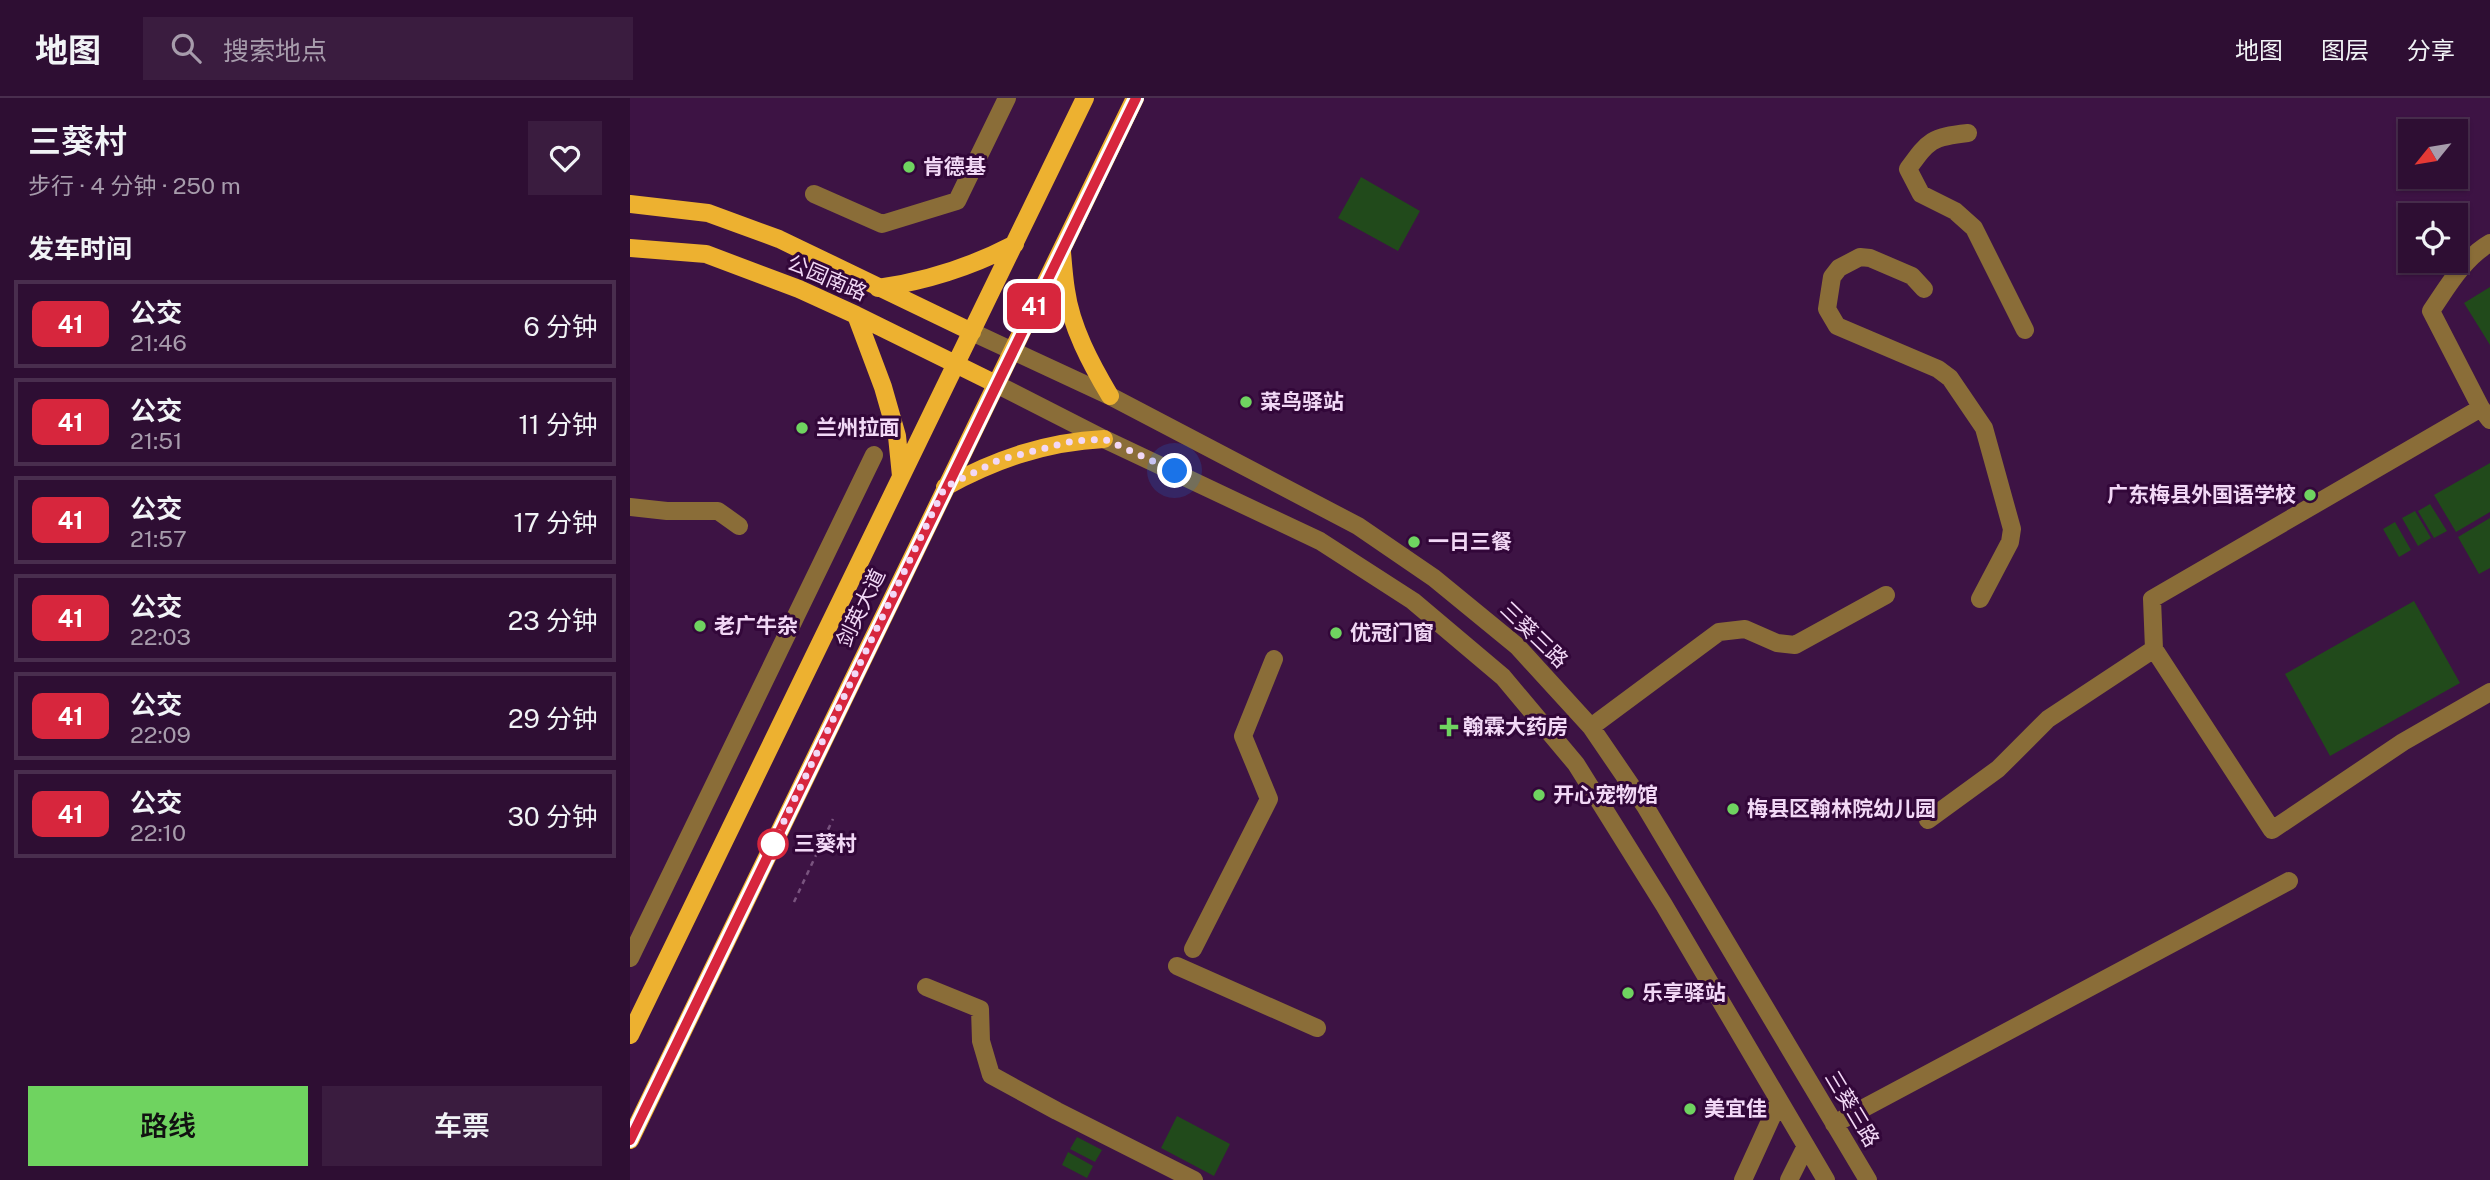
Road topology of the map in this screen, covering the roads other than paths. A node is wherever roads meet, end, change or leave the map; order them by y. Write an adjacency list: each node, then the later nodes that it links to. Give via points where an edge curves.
1 (1007, 98): 5 (street, via 957,201 882,224)
2 (1085, 98): 8 (main road, 剑英大道)
3 (1136, 98): 10 (main road, 剑英大道)
4 (1968, 133): 14 (street, via 1940,136 1923,148 1908,169 1921,194 1955,211 1974,228)
5 (814, 194)
6 (630, 204): 11 (main road, 公园南路, via 708,213 779,239)
7 (2490, 243): 20 (street, via 2458,271 2431,311)
8 (1015, 244): 11 (main road, via 951,273); 15 (main road, 剑英大道)
9 (630, 248): 13 (main road, 公园南路, via 706,254)
10 (1062, 249): 16 (main road, 剑英大道); 19 (main road, via 1066,292 1077,328)
11 (878, 288): 15 (main road, 公园南路)
12 (1924, 289): 28 (street, via 1912,276 1860,257 1832,277 1827,309 1837,326 1950,378 1984,428 2012,529 2010,542)
13 (856, 314): 17 (main road, 公园南路); 23 (main road, via 897,436)
14 (2025, 330)
15 (972, 331): 16 (street, 三葵三路); 17 (main road, 剑英大道)
16 (1013, 350): 18 (main road, 剑英大道); 19 (street, 三葵三路)
17 (956, 365): 18 (main road, 公园南路); 23 (main road, 剑英大道)
18 (996, 384): 21 (street); 24 (main road, 剑英大道)
19 (1110, 396): 32 (street, 三葵三路, via 1358,526 1423,570 1517,646)
20 (2485, 414): 29 (street, via 2152,599)
21 (1104, 439): 24 (main road, via 1023,452); 41 (street, via 1320,541 1413,601 1503,677 1576,764)
22 (874, 455): 36 (street)
23 (902, 477): 40 (main road, 剑英大道)
24 (945, 487): 43 (main road, 剑英大道)
25 (630, 507): 26 (street, via 718,511)
26 (739, 526)
27 (1886, 596): 32 (street, via 1795,645 1777,643 1745,629 1719,632)
28 (1980, 598)
29 (2154, 649): 31 (street, via 2272,830 2403,742); 33 (street, via 2049,719 1998,769)
30 (1274, 659): 35 (street, via 1244,736 1269,799)
31 (2490, 692)
32 (1591, 727): 42 (street, 三葵三路, via 1644,806)
33 (1928, 820)
34 (2289, 881): 42 (street)
35 (1194, 949)
36 (630, 958)
37 (1177, 966): 39 (street)
38 (926, 987): 45 (street, via 980,1009 981,1041 991,1075)
39 (1317, 1028)
40 (630, 1035)
41 (1779, 1101): 44 (street); 46 (street)
42 (1834, 1124): 49 (street, 三葵三路)
43 (630, 1140)
44 (1806, 1146): 47 (street); 48 (street)
45 (1194, 1180)
46 (1743, 1180)
47 (1789, 1180)
48 (1826, 1180)
49 (1868, 1180)

